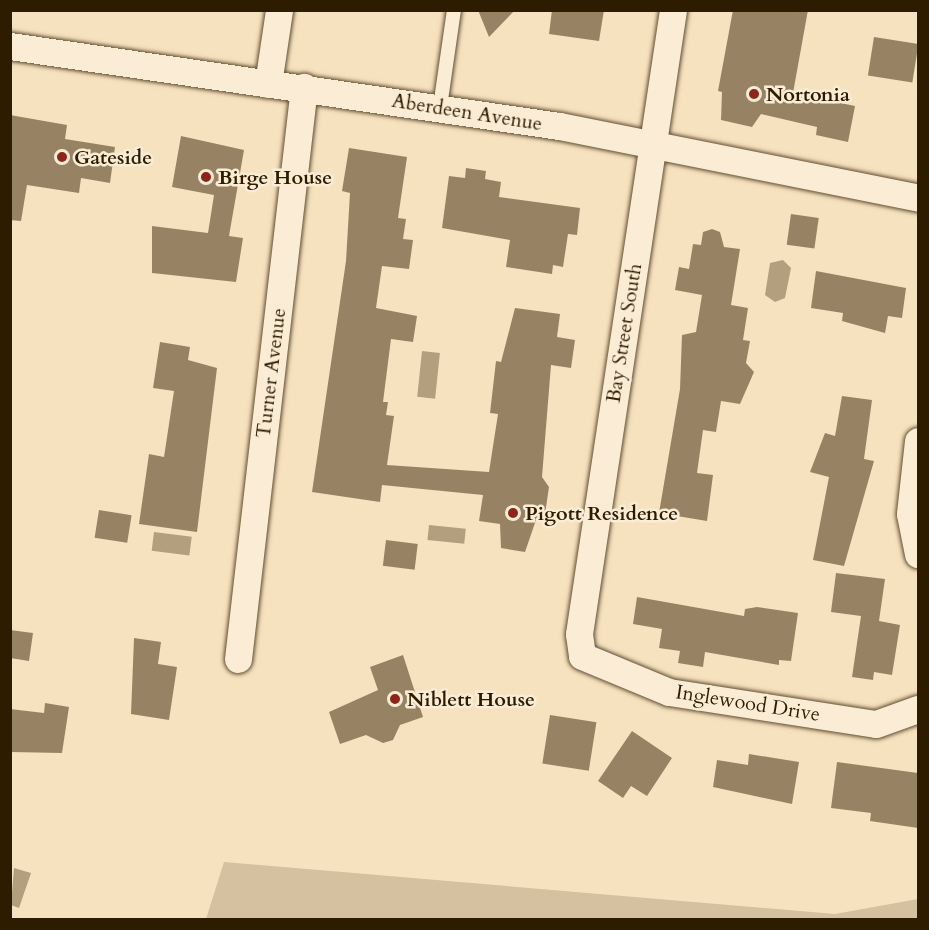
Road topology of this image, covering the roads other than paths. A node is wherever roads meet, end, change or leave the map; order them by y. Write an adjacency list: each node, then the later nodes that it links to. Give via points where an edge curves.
1 (279, 10): 5 (street)
2 (454, 10): 7 (lane)
3 (673, 10): 8 (street, Bay Street South)
4 (10, 46): 5 (street, Aberdeen Avenue)
5 (268, 84): 6 (street, Aberdeen Avenue)
6 (304, 87): 7 (street, Aberdeen Avenue); 13 (street, Turner Avenue)
7 (441, 107): 8 (street, Aberdeen Avenue)
8 (652, 147): 9 (street, Aberdeen Avenue, via 677,146); 12 (street, Bay Street South, via 579,634)
9 (918, 198)
10 (918, 441): 11 (street, via 910,514)
11 (918, 554)
12 (582, 656): 14 (street, Inglewood Drive, via 669,692 876,723)
13 (238, 659)
14 (918, 709)

